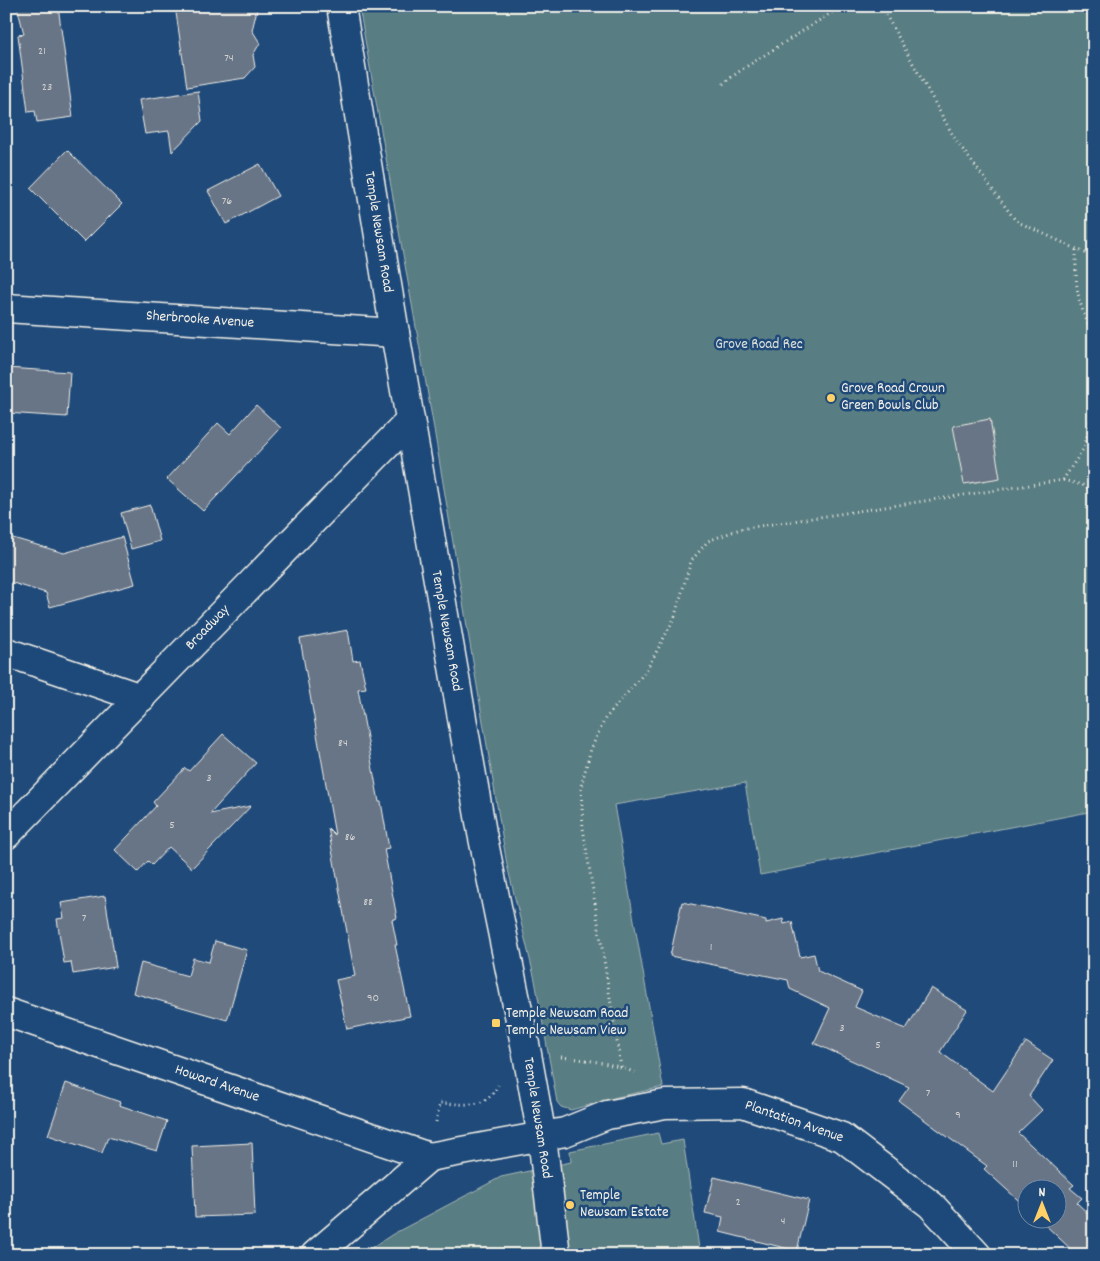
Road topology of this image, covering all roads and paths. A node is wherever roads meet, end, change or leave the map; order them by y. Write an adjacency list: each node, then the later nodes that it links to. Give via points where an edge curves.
1 (340, 6): 8 (street, Temple Newsam Road)
2 (842, 6): 4 (path)
3 (881, 6): 5 (path, via 955,139 1016,221)
4 (723, 84)
5 (1076, 250): 6 (path); 9 (path, via 1080,304)
6 (1094, 257)
7 (6, 308): 8 (street, Sherbrooke Avenue)
8 (394, 332): 11 (street, Temple Newsam Road)
9 (1094, 346)
10 (1094, 406): 12 (path, via 1084,448)
11 (410, 421): 15 (street, Broadway); 19 (street, Temple Newsam Road, via 482,833)
12 (1064, 480): 13 (path, via 1086,486); 18 (path, via 740,529 708,541 691,561 674,619 646,671 605,719 591,749 581,786 583,828)
13 (1094, 495)
14 (6, 652): 15 (street)
15 (140, 698): 16 (street, Broadway)
16 (6, 835)
17 (6, 1012): 20 (street, Howard Avenue)
18 (621, 1067)
19 (542, 1137): 20 (street, Plantation Avenue); 22 (street, Temple Newsam Road); 23 (street, Plantation Avenue, via 565,1132 607,1115 665,1104 743,1103 842,1137 931,1205)
20 (429, 1157): 21 (street)
21 (315, 1255)
22 (556, 1255)
23 (977, 1255)

